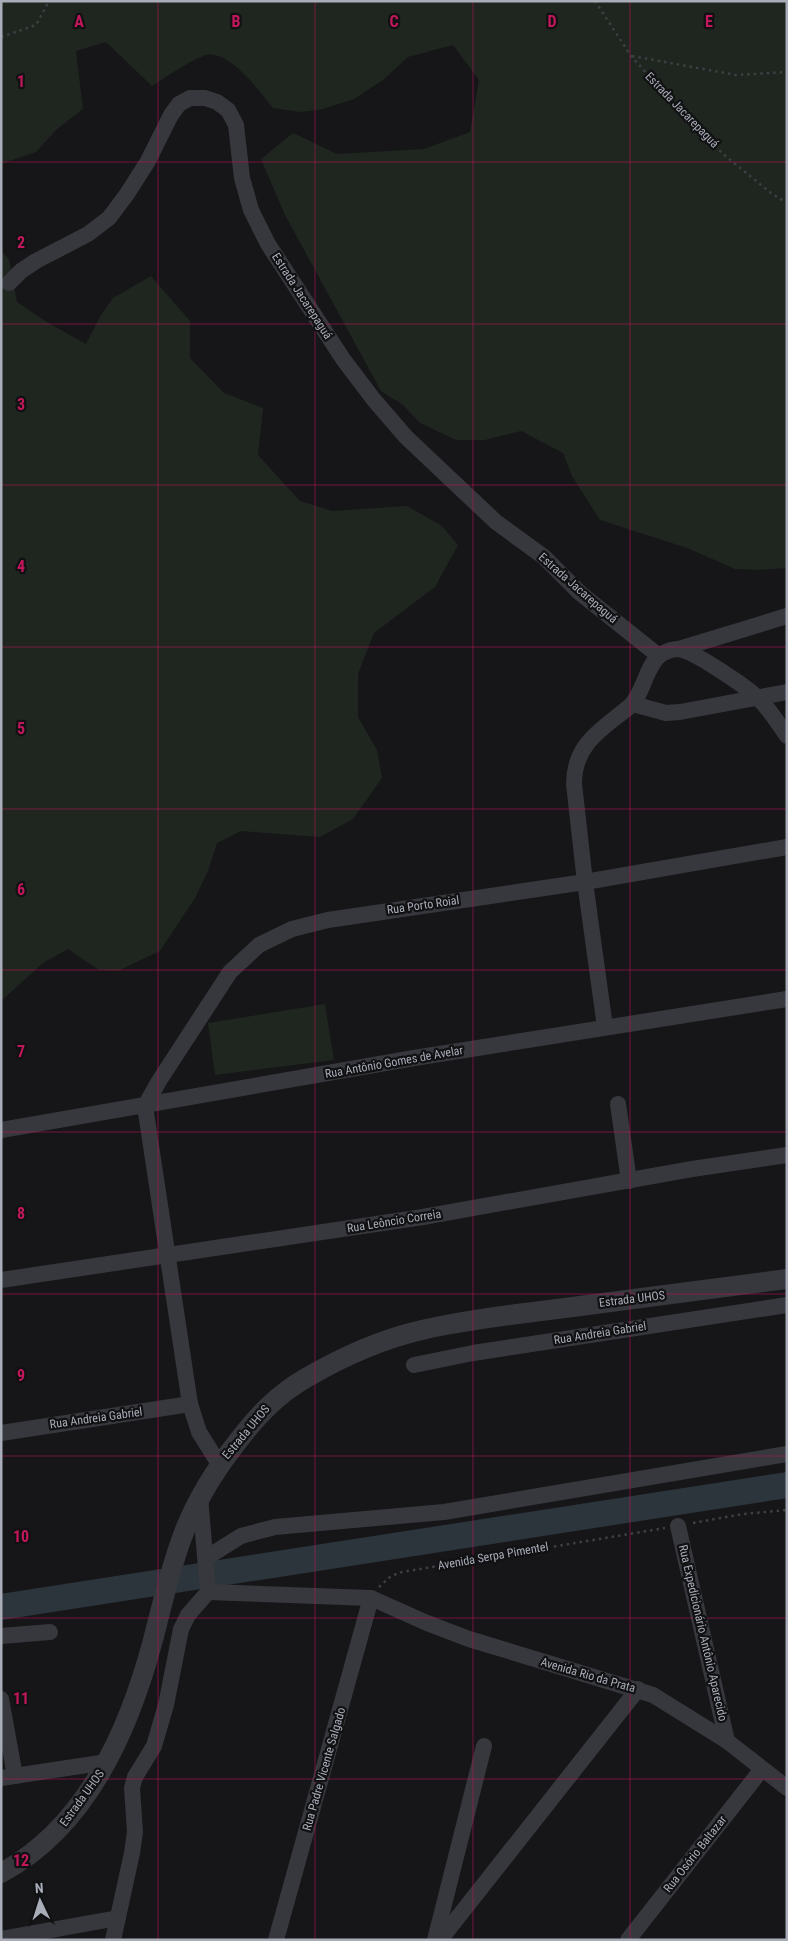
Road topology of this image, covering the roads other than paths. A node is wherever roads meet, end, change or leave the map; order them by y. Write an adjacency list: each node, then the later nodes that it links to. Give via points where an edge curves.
1 (10, 283): 4 (street, Estrada Jacarepaguá, via 36,261 88,234 109,218 148,162 179,104 190,98 217,102 228,110 236,125 244,184 268,244 343,359 374,400 406,437 496,522 544,557 580,592)
2 (787, 616): 3 (street)
3 (679, 649): 4 (street); 6 (street, via 734,680)
4 (659, 656): 7 (street)
5 (787, 692): 6 (street)
6 (758, 698): 7 (street, via 666,713); 8 (street)
7 (632, 704): 10 (street, via 587,743 574,770)
8 (787, 736)
9 (787, 847): 10 (street, Rua Porto Roial)
10 (585, 882): 12 (street); 14 (street, Rua Porto Roial, via 328,920 292,930 260,945 230,972)
11 (787, 999): 12 (street, Rua Antônio Gomes de Avelar)
12 (605, 1028): 14 (street, Rua Antônio Gomes de Avelar)
13 (618, 1104): 17 (street)
14 (145, 1106): 15 (street, Rua Antônio Gomes de Avelar); 18 (street)
15 (1, 1130)
16 (787, 1155): 17 (street, Rua Leôncio Correia)
17 (629, 1181): 18 (street, Rua Leôncio Correia, via 423,1217)
18 (168, 1254): 20 (street, Rua Leôncio Correia); 23 (street)
19 (787, 1279): 26 (street, Estrada UHOS, via 503,1316 421,1330 355,1352 304,1379 268,1404)
20 (1, 1280)
21 (787, 1305): 22 (street, Rua Andreia Gabriel)
22 (414, 1365)
23 (190, 1404): 24 (street, Rua Andreia Gabriel); 26 (street, via 199,1432)
24 (1, 1433)
25 (787, 1454): 29 (street, via 444,1512 275,1527 241,1536)
26 (219, 1464): 27 (street, Estrada UHOS)
27 (200, 1496): 29 (street); 34 (street, Estrada UHOS, via 176,1555)
28 (678, 1526): 38 (street, Rua Expedicionário Antônio Aparecido)
29 (206, 1560): 30 (street)
30 (208, 1589): 31 (street); 35 (street, via 188,1615)
31 (371, 1598): 36 (street, Avenida Rio da Prata, via 469,1639); 48 (street, Rua Padre Vicente Salgado)
32 (50, 1632): 33 (street)
33 (1, 1636)
34 (152, 1642): 35 (street); 40 (street, Estrada UHOS, via 132,1708)
35 (177, 1644): 45 (street, via 166,1705 154,1746 134,1776 135,1832)
36 (638, 1689): 38 (street, Avenida Rio da Prata, via 654,1695); 50 (street)
37 (1, 1699): 42 (street)
38 (727, 1740): 41 (street, Avenida Rio da Prata)
39 (484, 1746): 49 (street)
40 (107, 1762): 42 (street); 44 (street, Estrada UHOS, via 83,1800 56,1833 20,1863)
41 (762, 1769): 43 (street, Avenida Rio da Prata); 51 (street, Rua Osório Baltazar)
42 (8, 1777)
43 (787, 1788)
44 (1, 1873)
45 (118, 1918): 46 (street); 47 (street)
46 (1, 1939)
47 (113, 1940)
48 (276, 1940)
49 (435, 1940)
50 (440, 1940)
51 (628, 1940)

